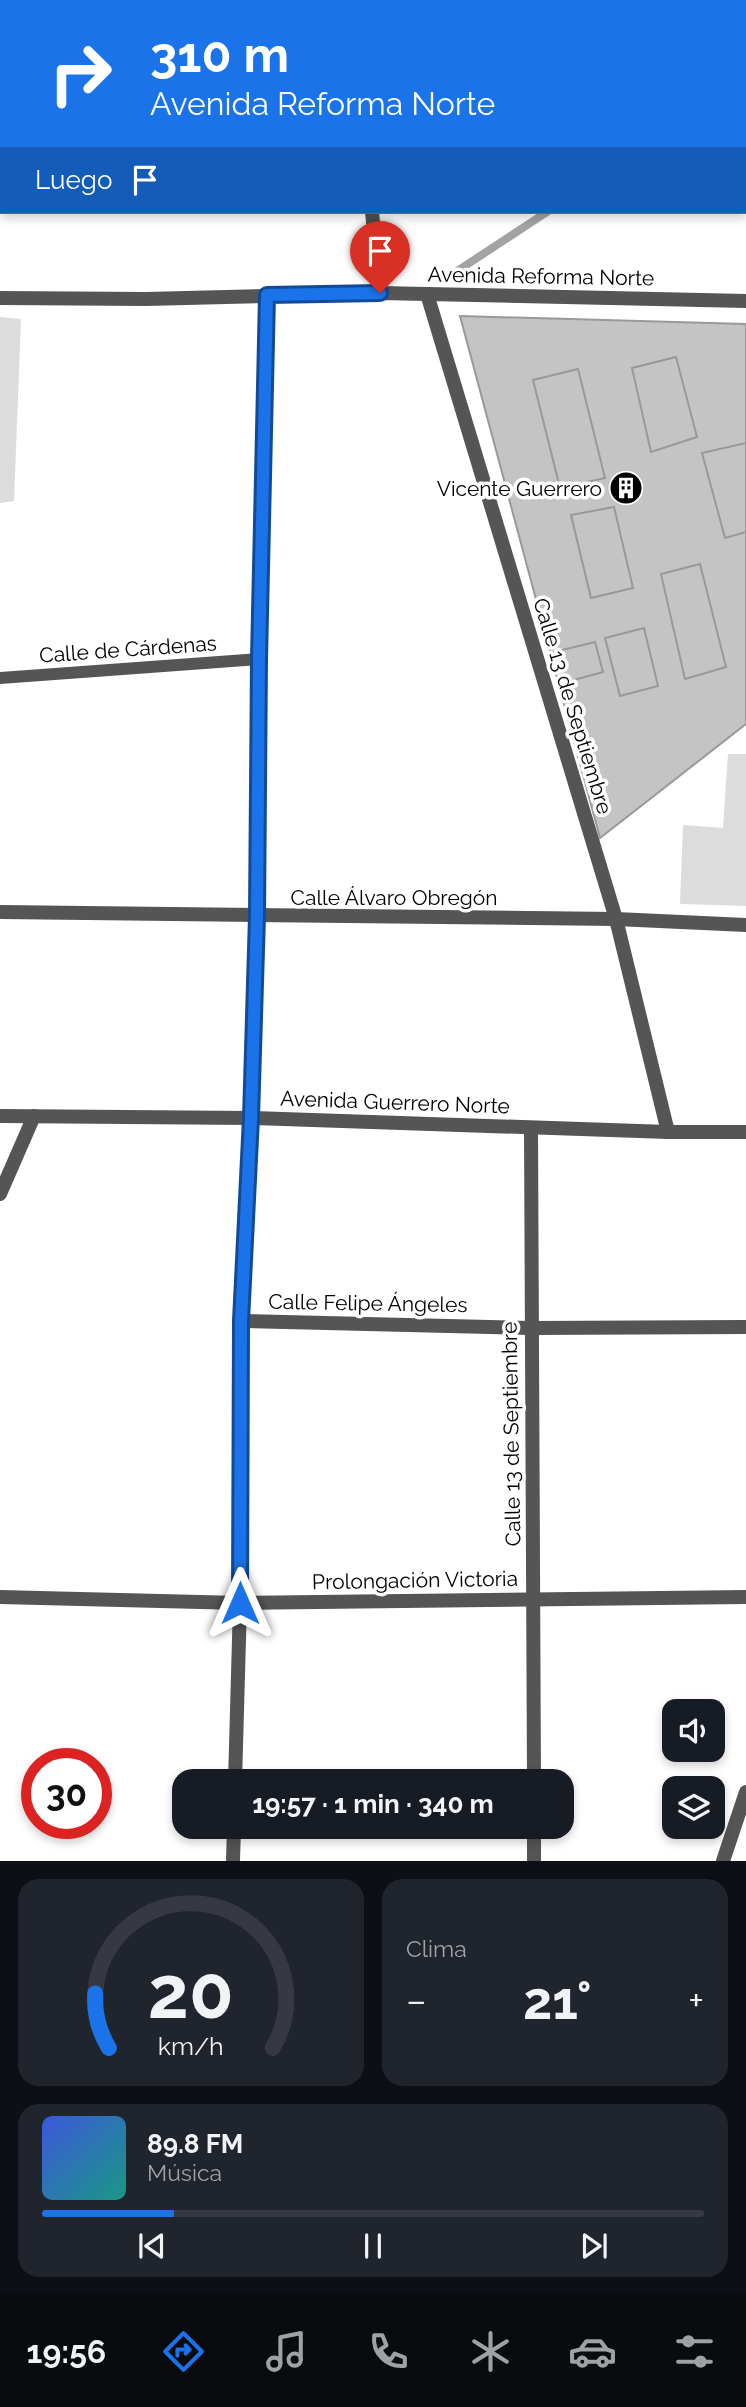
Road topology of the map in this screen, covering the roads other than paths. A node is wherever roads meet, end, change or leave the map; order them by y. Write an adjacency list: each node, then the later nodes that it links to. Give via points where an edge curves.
1 (372, 214): 2 (street)
2 (380, 293): 3 (street, Avenida Reforma Norte); 4 (street, Avenida Reforma Norte)
3 (427, 294): 6 (street, Avenida Reforma Norte); 11 (street, Calle 13 de Septiembre)
4 (267, 295): 5 (street, Avenida Reforma Norte); 7 (street)
5 (0, 298)
6 (746, 301)
7 (259, 659): 8 (lane, Calle de Cárdenas); 10 (street)
8 (0, 678)
9 (0, 912): 10 (street, Calle Álvaro Obregón)
10 (257, 916): 11 (street, Calle Álvaro Obregón); 15 (street)
11 (616, 919): 12 (street, Calle Álvaro Obregón); 17 (street, Calle 13 de Septiembre)
12 (746, 925)
13 (0, 1116): 14 (street, Avenida Guerrero Norte)
14 (34, 1116): 15 (street, Avenida Guerrero Norte); 19 (street)
15 (251, 1118): 16 (street, Avenida Guerrero Norte); 20 (street)
16 (531, 1128): 17 (street, Avenida Guerrero Norte); 22 (street, Calle 13 de Septiembre)
17 (668, 1132): 18 (street, Avenida Guerrero Norte)
18 (746, 1132)
19 (0, 1194)
20 (241, 1321): 22 (street, Calle Felipe Ángeles); 26 (street)
21 (746, 1327): 22 (street, Calle Felipe Ángeles)
22 (531, 1328): 25 (street, Calle 13 de Septiembre)
23 (0, 1597): 26 (street, Prolongación Victoria)
24 (746, 1597): 25 (street, Prolongación Victoria)
25 (534, 1600): 26 (street, Prolongación Victoria); 28 (street, Calle 13 de Septiembre)
26 (240, 1603): 27 (street)
27 (235, 1769)
28 (534, 1769)
29 (746, 1792): 34 (street)
30 (234, 1839): 32 (street)
31 (534, 1839): 33 (street)
32 (233, 1861)
33 (534, 1861)
34 (723, 1861)

